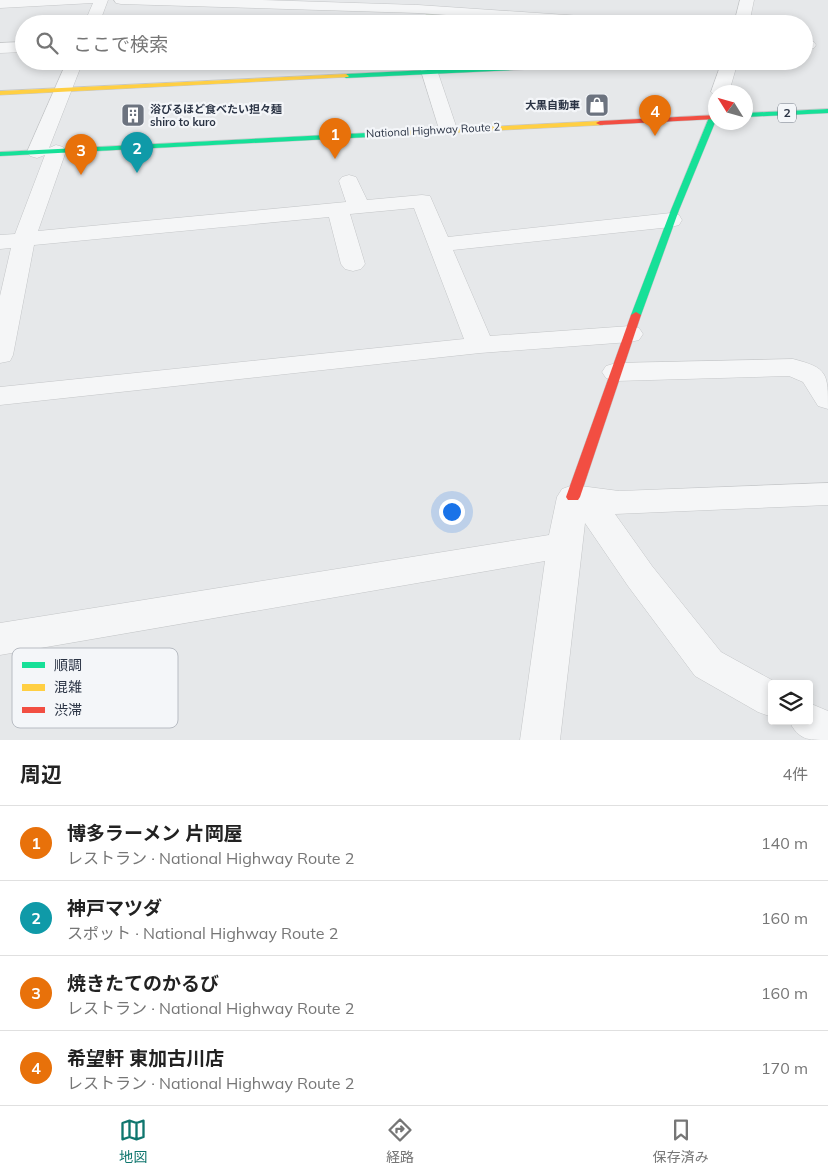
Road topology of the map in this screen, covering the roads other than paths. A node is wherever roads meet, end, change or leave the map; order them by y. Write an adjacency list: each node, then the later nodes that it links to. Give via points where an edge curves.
1 (88, 0): 5 (street)
2 (101, 0): 7 (street)
3 (121, 0): 6 (street)
4 (747, 0): 9 (street)
5 (0, 4)
6 (417, 11): 8 (street)
7 (95, 15)
8 (486, 15)
9 (743, 15)
10 (15, 47): 11 (street)
11 (0, 48)
12 (71, 70): 17 (street)
13 (367, 70): 17 (main road)
14 (429, 70): 22 (street)
15 (727, 70): 16 (street)
16 (722, 85)
17 (62, 90): 18 (main road); 24 (street)
18 (0, 93)
19 (828, 111): 21 (main road, 2)
20 (708, 114): 22 (main road, National Highway Route 2)
21 (753, 115)
22 (448, 129): 24 (main road, National Highway Route 2)
23 (708, 130): 28 (main road)
24 (46, 151): 25 (main road, National Highway Route 2); 29 (street)
25 (0, 154)
26 (349, 181): 27 (street)
27 (348, 208): 29 (street); 31 (street, via 422,201); 32 (street)
28 (671, 220): 31 (street); 33 (main road)
29 (24, 240): 30 (street); 35 (street)
30 (0, 242)
31 (440, 245): 34 (street)
32 (353, 264)
33 (630, 334): 34 (street); 36 (main road)
34 (480, 345): 37 (street)
35 (0, 355)
36 (616, 372): 38 (street, via 793,367 813,376); 40 (main road)
37 (0, 396)
38 (828, 400)
39 (828, 494): 40 (street, via 618,503)
40 (573, 497): 41 (street); 43 (street, via 600,518 708,664)
41 (564, 545): 42 (street); 46 (street)
42 (0, 639)
43 (768, 698)
44 (813, 723): 45 (street)
45 (828, 732)
46 (540, 740)

